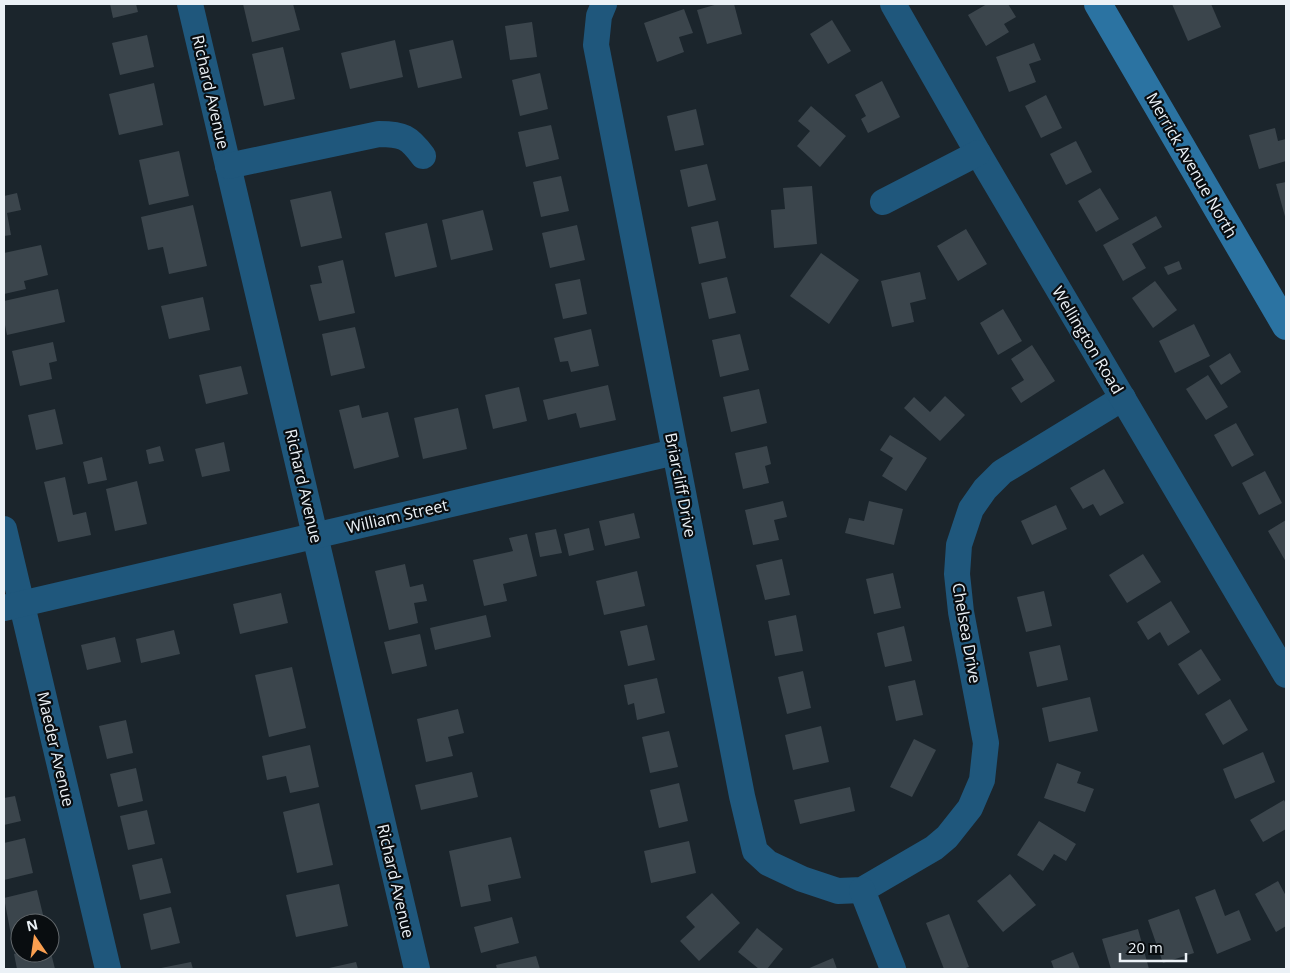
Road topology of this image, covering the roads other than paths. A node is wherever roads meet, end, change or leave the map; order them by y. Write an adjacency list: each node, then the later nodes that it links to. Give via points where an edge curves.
1 (190, 4): 7 (street, Richard Avenue)
2 (604, 4): 11 (street, Briarcliff Drive, via 599,16 596,45)
3 (893, 4): 5 (street, Wellington Road)
4 (1098, 4): 9 (main road, Merrick Avenue North)
5 (978, 153): 8 (street); 10 (street, Wellington Road)
6 (423, 156): 7 (street, via 410,139 395,134 379,134)
7 (228, 166): 13 (street, Richard Avenue)
8 (883, 202)
9 (1286, 326)
10 (1123, 398): 15 (street, Wellington Road); 16 (street, Chelsea Drive, via 1002,472 985,488 971,509 959,545 957,574 986,743 982,780 970,808 947,837)
11 (675, 452): 13 (street, William Street); 16 (street, Briarcliff Drive, via 755,850 768,863 802,879 838,890)
12 (4, 529): 14 (street, Maeder Avenue)
13 (315, 535): 14 (street, William Street); 18 (street, Richard Avenue)
14 (12, 606): 17 (street, Maeder Avenue)
15 (1286, 675)
16 (862, 890): 19 (street)
17 (108, 969)
18 (417, 969)
19 (893, 969)

